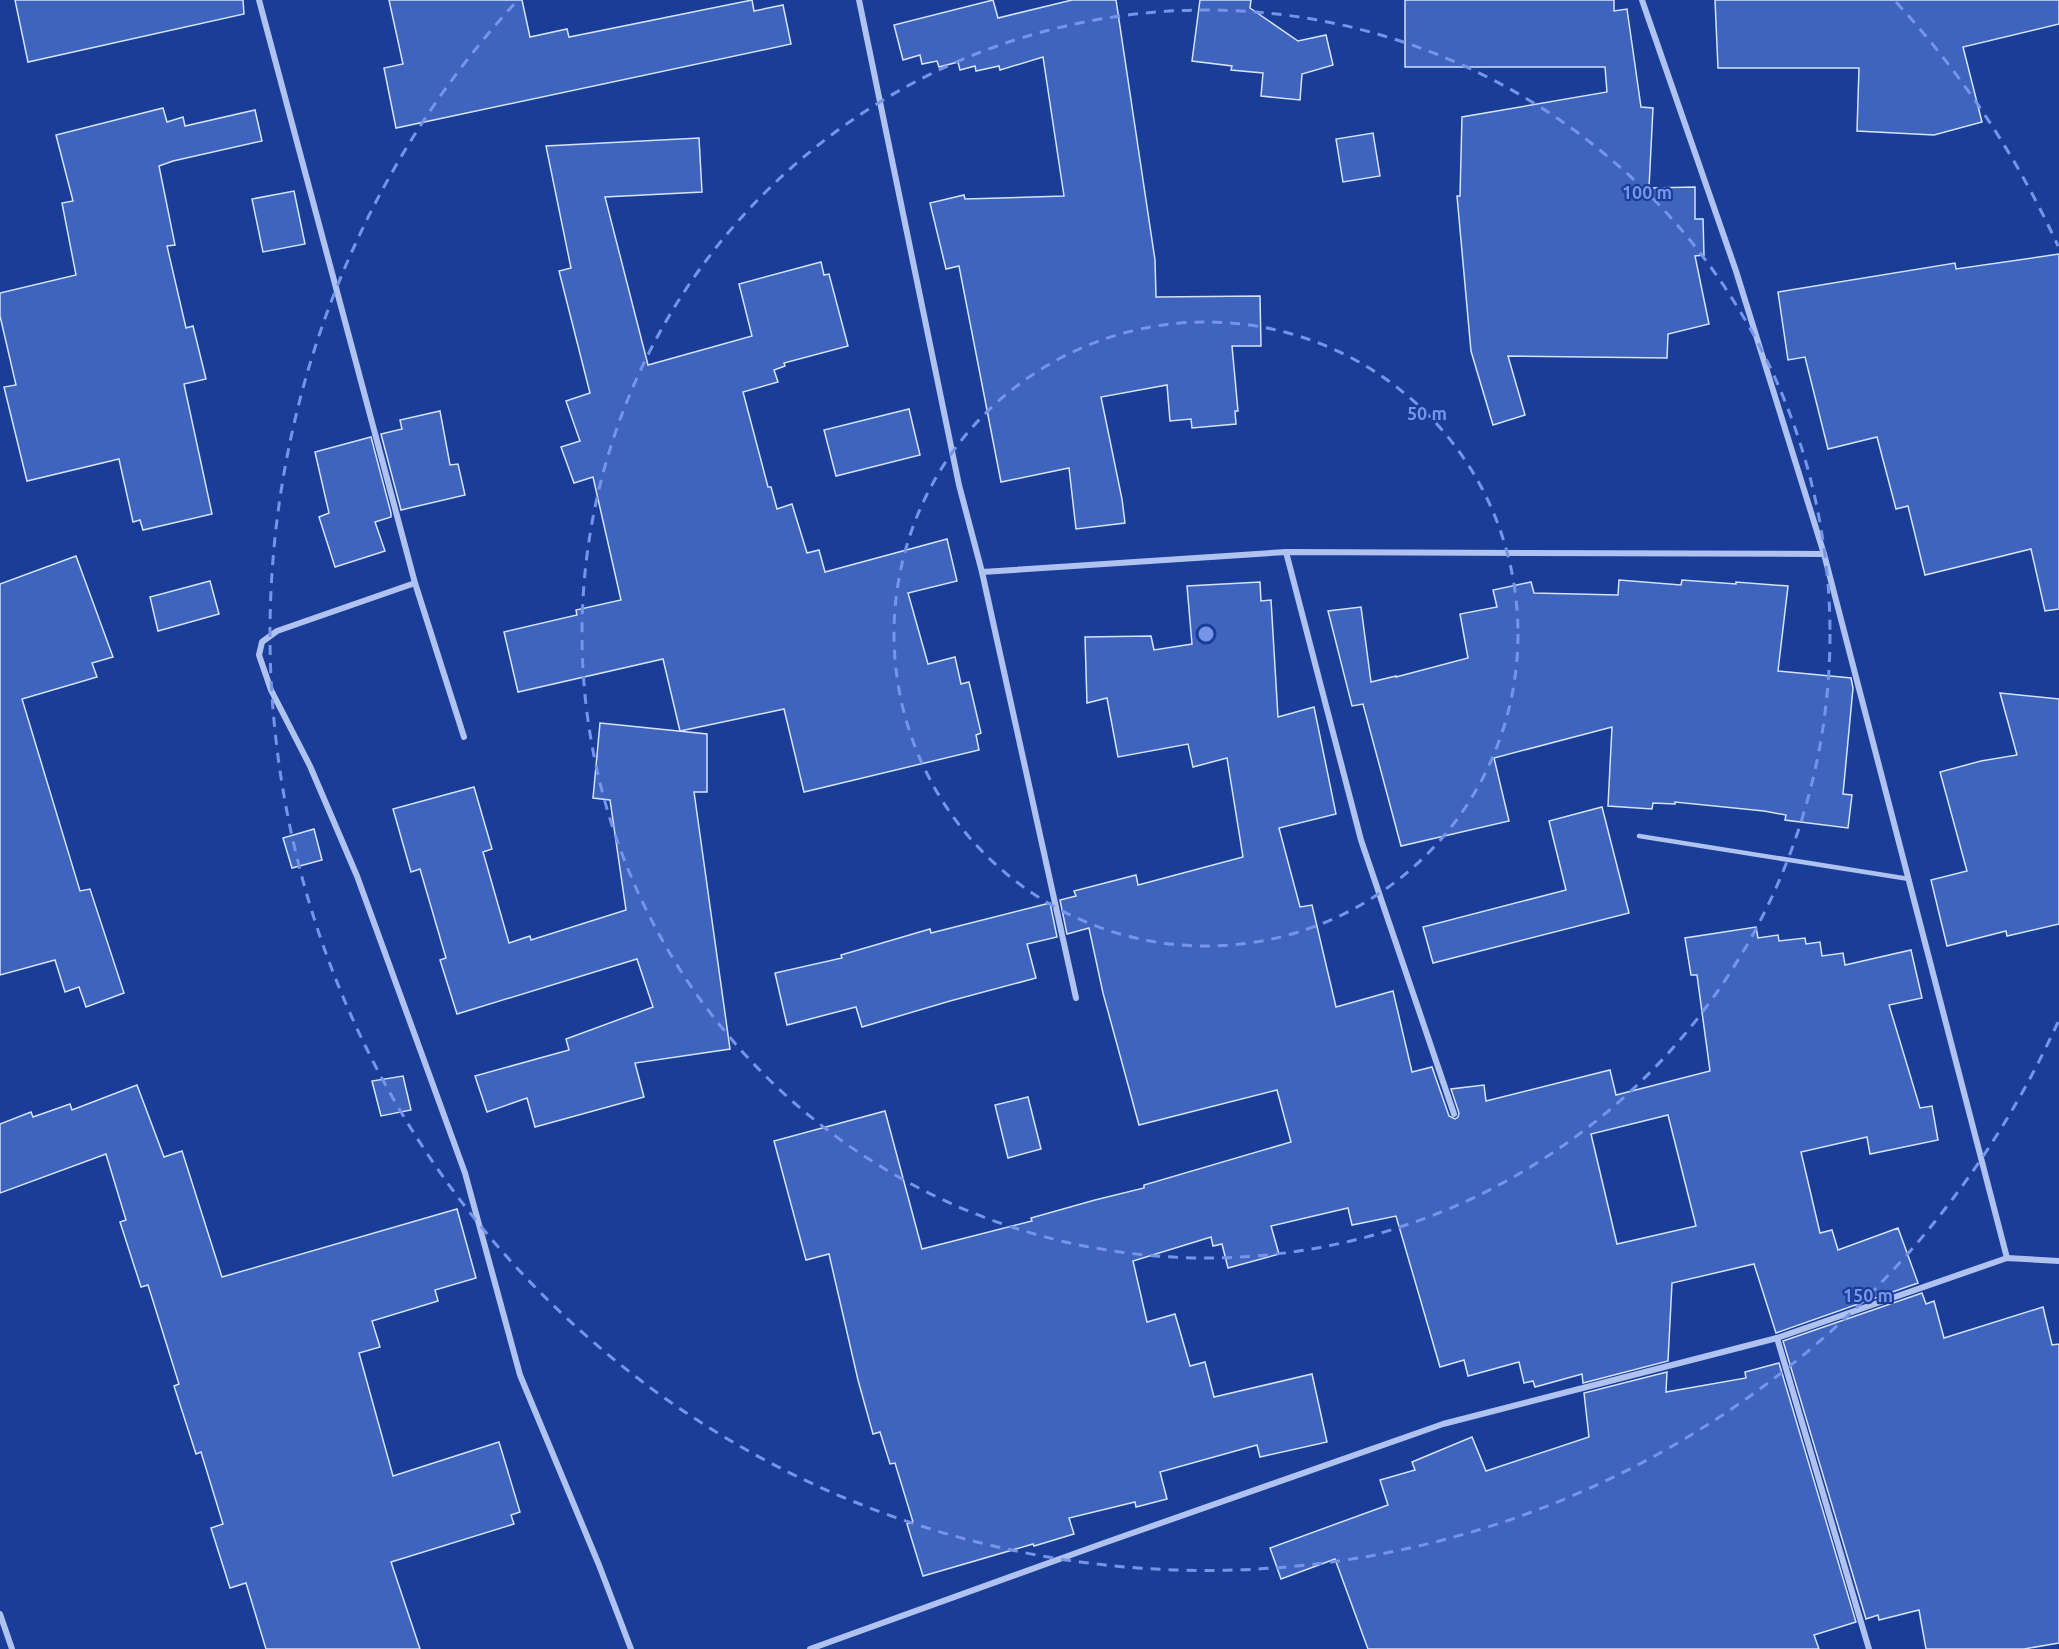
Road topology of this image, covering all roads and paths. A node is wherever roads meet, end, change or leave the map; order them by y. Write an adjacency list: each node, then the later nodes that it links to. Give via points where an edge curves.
1 (259, 0): 7 (street)
2 (859, 0): 6 (street, via 959,485)
3 (1642, 0): 5 (street, via 1736,271)
4 (1286, 552): 5 (street); 6 (street); 12 (street, via 1361,840)
5 (1824, 554): 10 (street)
6 (981, 572): 11 (street)
7 (416, 583): 8 (street); 18 (street, via 277,631 262,642 259,655 271,690 310,766 357,876 465,1173 520,1375)
8 (464, 737)
9 (1639, 836): 10 (lane)
10 (1909, 879): 13 (street)
11 (1076, 998)
12 (1454, 1114)
13 (2007, 1258): 14 (street); 15 (street)
14 (2059, 1261)
15 (1777, 1338): 19 (street, via 1443,1424); 20 (street)
16 (0, 1614): 17 (street)
17 (12, 1649)
18 (631, 1649)
19 (810, 1649)
20 (1869, 1649)

